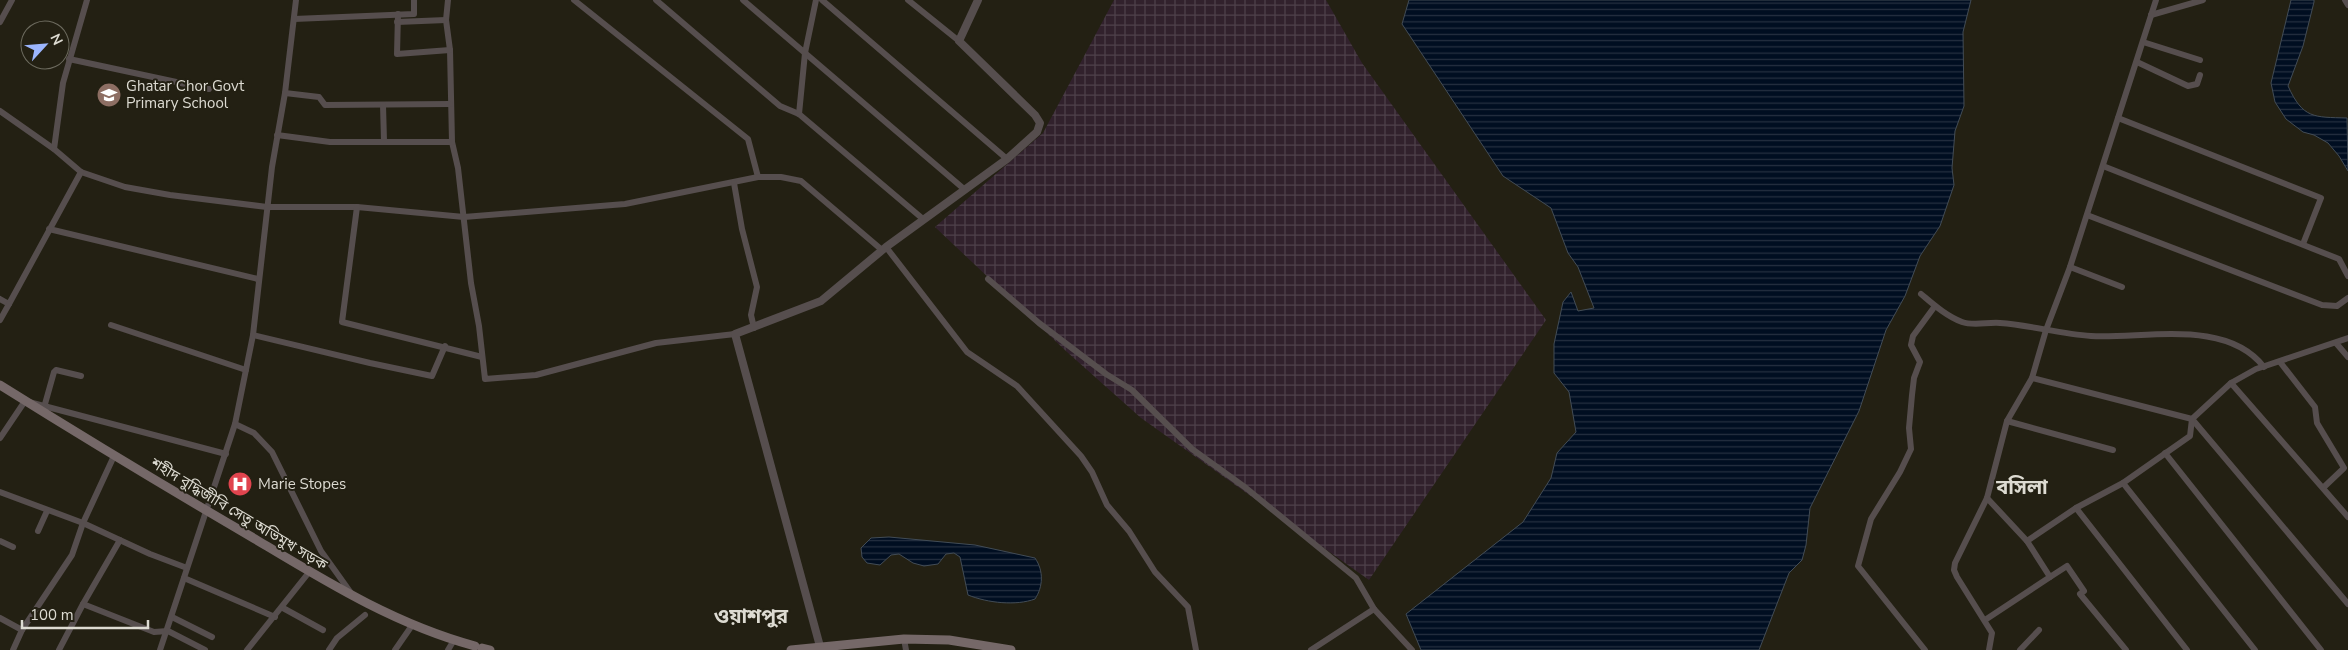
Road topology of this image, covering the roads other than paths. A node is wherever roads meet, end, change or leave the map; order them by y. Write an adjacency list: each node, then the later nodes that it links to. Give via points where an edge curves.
1 (87, 0): 27 (street)
2 (296, 0): 19 (street)
3 (414, 0): 17 (street, via 414,14)
4 (448, 0): 20 (street)
5 (574, 0): 47 (street, via 748,139)
6 (656, 0): 38 (street, via 780,106)
7 (743, 0): 26 (street)
8 (816, 0): 26 (street)
9 (822, 0): 44 (street)
10 (908, 0): 23 (street)
11 (978, 0): 23 (street)
12 (2156, 0): 18 (street)
13 (2204, 0): 18 (street)
14 (2345, 0): 16 (street)
15 (10, 1): 21 (street)
16 (2348, 5)
17 (398, 14): 19 (street); 22 (street)
18 (2150, 15): 24 (street)
19 (294, 19): 34 (street)
20 (446, 20): 22 (street); 25 (street)
21 (0, 22)
22 (397, 22): 25 (street, via 397,54)
23 (959, 42): 44 (street, via 1040,123 1037,132)
24 (2143, 42): 29 (street); 30 (street)
25 (450, 50): 35 (street)
26 (805, 53): 38 (street); 49 (street)
27 (70, 56)
28 (70, 59): 33 (street)
29 (2200, 60)
30 (2137, 62): 32 (street, via 2188,86 2197,84); 39 (street)
31 (66, 70): 43 (street)
32 (2200, 75)
33 (209, 89)
34 (285, 93): 36 (street, via 319,96 325,106); 40 (street)
35 (450, 104): 36 (street); 42 (street)
36 (383, 105): 41 (street)
37 (0, 111): 43 (street)
38 (799, 114): 54 (street)
39 (2118, 118): 45 (street); 56 (street, via 2321,198)
40 (278, 135): 41 (street, via 330,142); 51 (street)
41 (384, 141): 42 (street)
42 (452, 142): 53 (street)
43 (54, 149): 46 (street)
44 (1007, 159): 49 (street)
45 (2103, 166): 52 (street); 56 (street)
46 (80, 172): 51 (street, via 125,187 170,196); 55 (street)
47 (758, 177): 48 (street); 57 (street, via 801,181)
48 (734, 183): 53 (street, via 625,204); 70 (street, via 757,287 751,315)
49 (964, 189): 54 (street)
50 (357, 207): 51 (street); 53 (street); 76 (street, via 342,322)
51 (267, 208): 60 (street)
52 (2087, 215): 58 (street); 64 (street, via 2322,305 2337,306)
53 (464, 216): 77 (street)
54 (923, 219): 57 (street)
55 (49, 229): 60 (street); 66 (street)
56 (2303, 244): 59 (street, via 2339,259)
57 (884, 248): 70 (street, via 821,300); 145 (street, via 967,352 1017,386 1081,456 1107,505 1129,531 1155,572 1188,607)
58 (2070, 267): 62 (street); 71 (street)
59 (2348, 276)
60 (258, 279): 73 (street)
61 (988, 279): 118 (street, via 1106,374 1132,390 1192,449 1246,488 1356,578)
62 (2122, 287)
63 (1921, 294): 67 (street)
64 (2348, 298)
65 (0, 299): 66 (street)
66 (9, 304): 68 (street)
67 (1935, 306): 71 (street, via 1963,323 1999,322); 148 (street, via 1913,336 1912,344 1920,362 1914,378 1910,449 1900,472 1870,519 1858,566)
68 (0, 320)
69 (111, 325): 81 (street)
70 (754, 328): 72 (street)
71 (2046, 330): 80 (street, via 2091,336 2198,336 2230,342 2254,354); 83 (street)
72 (735, 334): 77 (street, via 656,344 545,373 485,380); 133 (street)
73 (253, 335): 76 (street, via 432,376); 81 (street)
74 (2348, 338): 75 (street)
75 (2336, 343): 78 (street); 79 (street)
76 (446, 346): 77 (street)
77 (482, 356)
78 (2348, 357)
79 (2280, 362): 80 (street); 97 (street, via 2315,407 2317,423 2344,468)
80 (2264, 367): 84 (street)
81 (246, 370): 90 (street)
82 (81, 376): 87 (street, via 56,370)
83 (2032, 378): 88 (street); 89 (street)
84 (2231, 383): 88 (street); 97 (street)
85 (0, 385): 86 (main road, শহীদ বুদ্ধিজীবি সেতু অভিমুখ সড়ক)
86 (25, 400): 87 (street); 91 (street); 95 (main road, শহীদ বুদ্ধিজীবি সেতু অভিমুখ সড়ক)
87 (45, 404): 94 (street)
88 (2192, 419): 93 (street, via 2190,436); 116 (street)
89 (2007, 421): 92 (street); 99 (street)
90 (234, 424): 94 (street); 114 (street, via 254,433 272,452 321,551)
91 (0, 438)
92 (2113, 450)
93 (2164, 453): 96 (street); 154 (street)
94 (226, 454): 101 (street)
95 (114, 456): 101 (main road, শহীদ বুদ্ধিজীবি সেতু অভিমুখ সড়ক); 104 (street)
96 (2123, 484): 100 (street); 153 (street)
97 (2324, 487): 103 (street)
98 (0, 492): 102 (street)
99 (1986, 498): 108 (street); 123 (street, via 1954,570)
100 (2076, 508): 108 (street); 152 (street)
101 (205, 510): 110 (street); 111 (main road, শহীদ বুদ্ধিজীবি সেতু অভিমুখ সড়ক)
102 (47, 511): 104 (street); 105 (street)
103 (2348, 517)
104 (83, 523): 106 (street); 125 (street, via 72,555)
105 (38, 531)
106 (120, 540): 110 (street); 115 (street)
107 (0, 541): 109 (street)
108 (2027, 541): 112 (street)
109 (13, 547)
110 (187, 568): 113 (street)
111 (310, 572): 114 (main road, শহীদ বুদ্ধিজীবি সেতু অভিমুখ সড়ক); 117 (street)
112 (2050, 577): 123 (street); 151 (street, via 2067,566 2084,590 2080,594)
113 (184, 578): 120 (street); 121 (street)
114 (355, 598): 124 (main road, শহীদ বুদ্ধিজীবি সেতু অভিমুখ সড়ক)
115 (83, 604): 128 (street, via 154,632); 135 (street)
116 (2348, 604)
117 (283, 608): 121 (street); 126 (street)
118 (1374, 609): 146 (street); 147 (street)
119 (366, 615): 139 (street, via 337,638)
120 (172, 617): 128 (street); 129 (street)
121 (275, 617): 138 (street)
122 (0, 618): 125 (street)
123 (1985, 620): 149 (street, via 1992,633)
124 (413, 624): 131 (main road, শহীদ বুদ্ধিজীবি সেতু অভিমুখ সড়ক); 140 (street)
125 (22, 630): 134 (street)
126 (323, 630)
127 (2039, 630): 150 (street)
128 (168, 631): 136 (street); 137 (street)
129 (212, 637)
130 (904, 638): 133 (main road); 143 (street); 144 (main road, via 949,640)
131 (454, 640): 132 (main road, শহীদ বুদ্ধিজীবি সেতু অভিমুখ সড়ক); 141 (street)
132 (482, 648)
133 (821, 648): 142 (main road)
134 (12, 650)
135 (59, 650)
136 (160, 650)
137 (205, 650)
138 (247, 650)
139 (329, 650)
140 (395, 650)
141 (448, 650)
142 (790, 650)
143 (906, 650)
144 (1011, 650)
145 (1196, 650)
146 (1311, 650)
147 (1412, 650)
148 (1925, 650)
149 (1989, 650)
150 (2020, 650)
151 (2126, 650)
152 (2187, 650)
153 (2254, 650)
154 (2321, 650)

